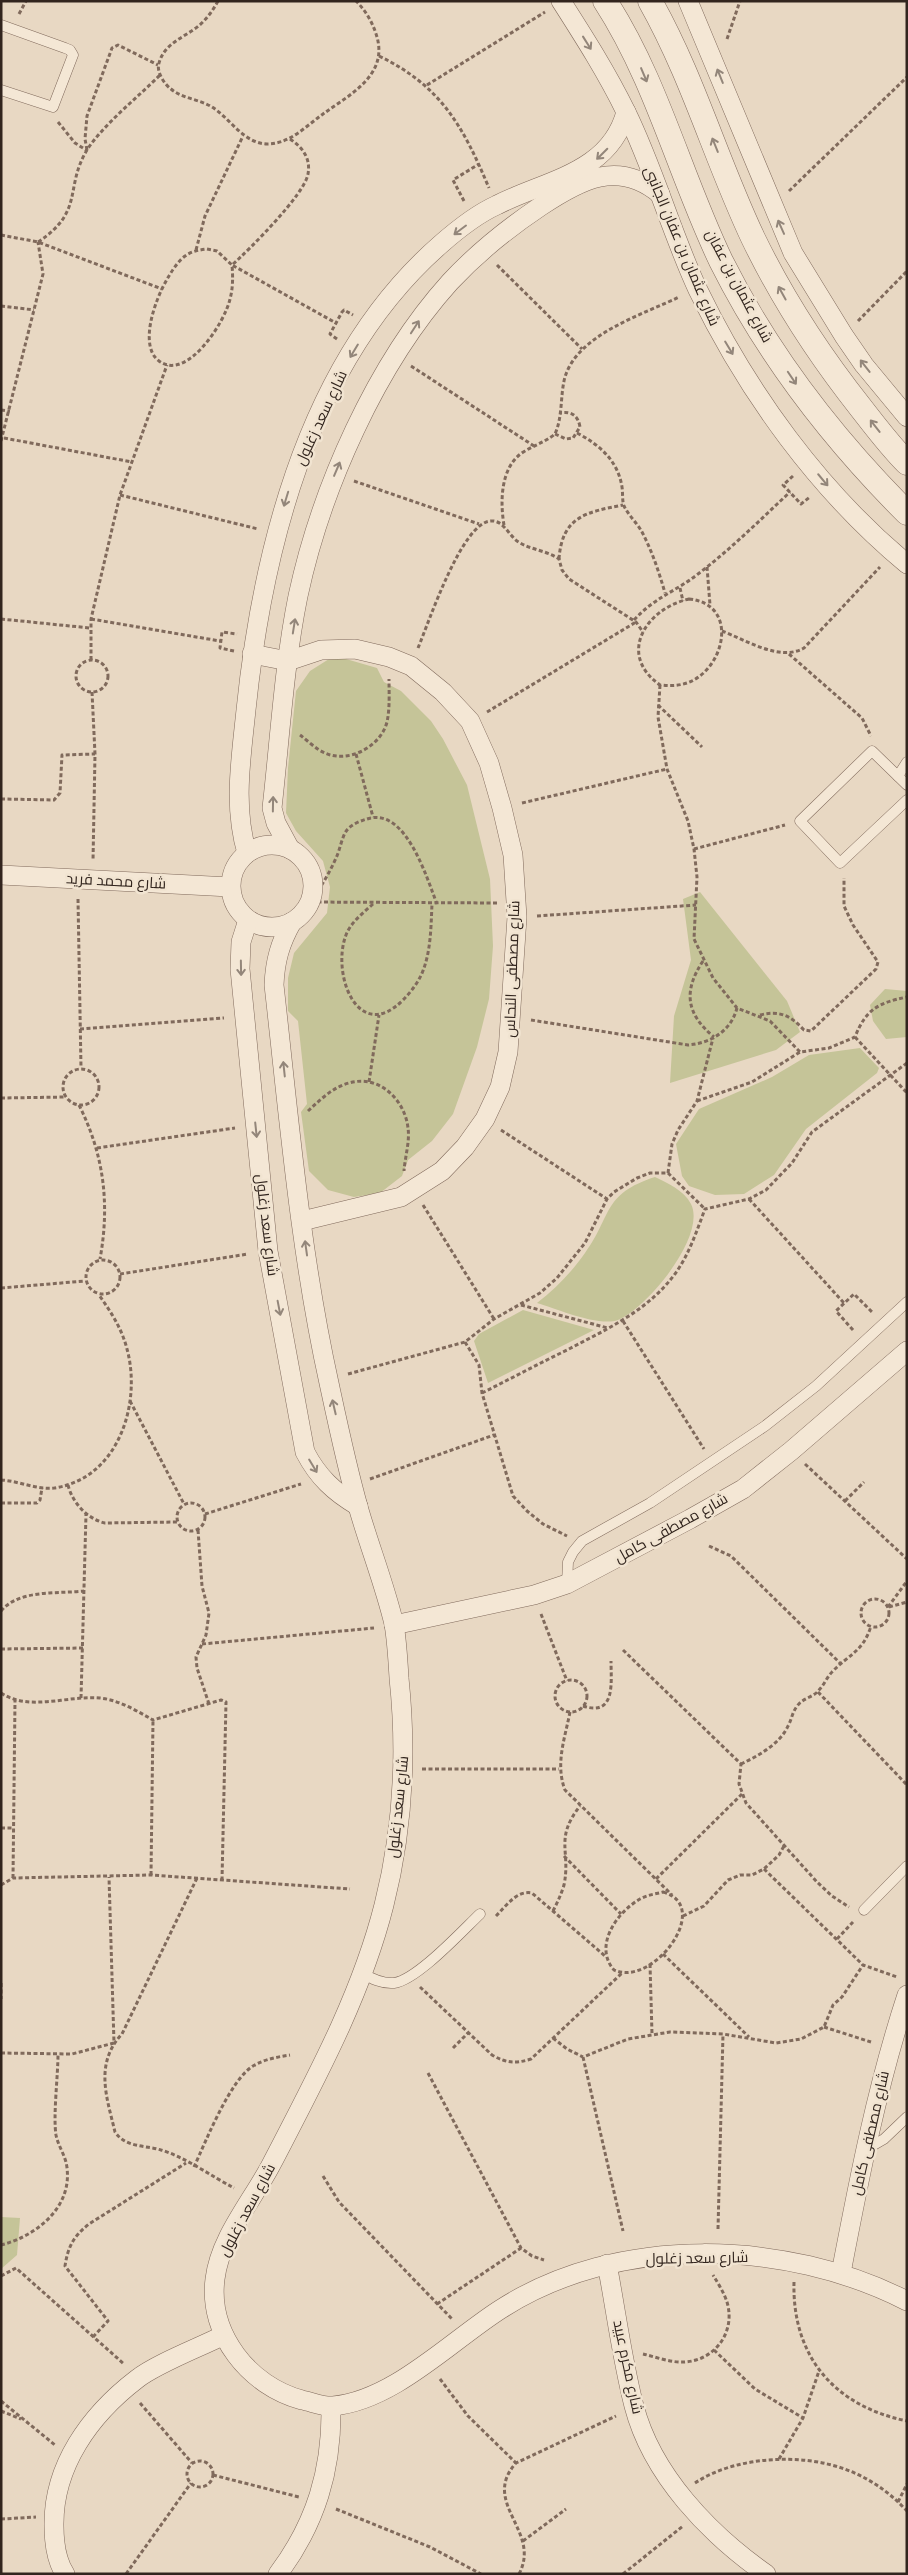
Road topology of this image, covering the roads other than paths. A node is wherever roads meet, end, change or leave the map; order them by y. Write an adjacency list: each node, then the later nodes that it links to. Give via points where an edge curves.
1 (605, 1): 11 (street, شارع عثمان بن عفان, one-way to 11, via 641,67 722,261 761,332 808,401 861,468)
2 (650, 1): 10 (street, one-way to 2, via 836,376 783,296 752,237 693,89 667,30)
3 (688, 1): 9 (street, one-way to 3, via 864,365 793,252)
4 (561, 2): 7 (street, شارع عثمان بن عفان الجانبى, one-way to 7)
5 (1, 25): 6 (lane, via 70,50 73,56 53,107)
6 (1, 90)
7 (626, 112): 8 (street, شارع عثمان بن عفان الجانبى); 13 (street, شارع سعد زغلول, one-way to 13, via 616,138 596,160 496,205 442,243 413,272 370,326 329,393 308,439 276,534)
8 (660, 194): 12 (street, شارع عثمان بن عفان الجانبى, one-way to 12, via 697,288 747,378 846,508); 14 (street, one-way to 8, via 298,597 313,535 335,474 373,394 421,318 482,251 547,202 582,182 618,175 648,184)
9 (907, 417)
10 (907, 463)
11 (907, 513)
12 (900, 558)
13 (252, 654): 14 (street); 20 (street, شارع سعد زغلول, via 238,803)
14 (288, 661): 19 (street, one-way to 14, via 272,808); 25 (street, شارع مصطفى النحاس, via 321,650 356,648 389,657 411,666 443,692 470,721 489,763 502,808 513,855 516,910 508,1052 500,1087 485,1119 442,1171 407,1194)
15 (907, 762): 16 (lane)
16 (898, 776): 17 (lane); 18 (lane, via 872,751 800,821 840,863)
17 (907, 785)
18 (907, 800)
19 (290, 849): 20 (street, via 276,844 260,846); 24 (street, via 301,856 313,877 311,902)
20 (247, 853): 22 (street, via 238,862)
21 (1, 875): 22 (street, شارع محمد فريد)
22 (230, 887): 23 (street, via 232,900)
23 (248, 920): 24 (street, via 262,927 278,927); 28 (street, شارع سعد زغلول, one-way to 28, via 241,942 240,969 268,1251 305,1452 320,1478 337,1494)
24 (292, 922): 25 (street, شارع سعد زغلول, one-way to 24, via 274,985 282,938)
25 (302, 1221): 28 (street, شارع سعد زغلول, one-way to 25, via 328,1380)
26 (907, 1302): 29 (lane, via 816,1386 765,1426 650,1503 582,1542 568,1562)
27 (907, 1351): 29 (street, شارع مصطفى كامل, via 791,1452 743,1489)
28 (358, 1506): 30 (street, شارع سعد زغلول)
29 (567, 1584): 30 (street, شارع مصطفى كامل, via 534,1595)
30 (394, 1626): 34 (street, شارع سعد زغلول, via 404,1734 398,1838 384,1907)
31 (907, 1866): 32 (lane)
32 (864, 1910)
33 (480, 1914): 34 (lane, via 410,1978 394,1983 377,1981)
34 (362, 1973): 41 (street, شارع سعد زغلول, via 336,2038 269,2169 226,2244 215,2274 214,2306)
35 (907, 1995): 37 (street, شارع مصطفى كامل)
36 (907, 2117): 37 (lane, via 884,2139)
37 (864, 2150): 39 (street, شارع مصطفى كامل)
38 (607, 2264): 39 (street, شارع سعد زغلول, via 655,2256 730,2255 795,2261); 42 (street, شارع سعد زغلول, via 538,2287 466,2333 399,2382 366,2398); 45 (street, شارع مكرم عبيد, via 634,2408 653,2453 697,2514 734,2551)
39 (840, 2272): 40 (street, شارع سعد زغلول)
40 (907, 2301)
41 (222, 2336): 42 (street, شارع سعد زغلول, via 256,2376 287,2396); 43 (street, via 132,2382 104,2408 85,2432 57,2486 54,2544)
42 (330, 2407): 44 (street, via 330,2456 318,2502 294,2552)
43 (65, 2574)
44 (278, 2574)
45 (766, 2574)

